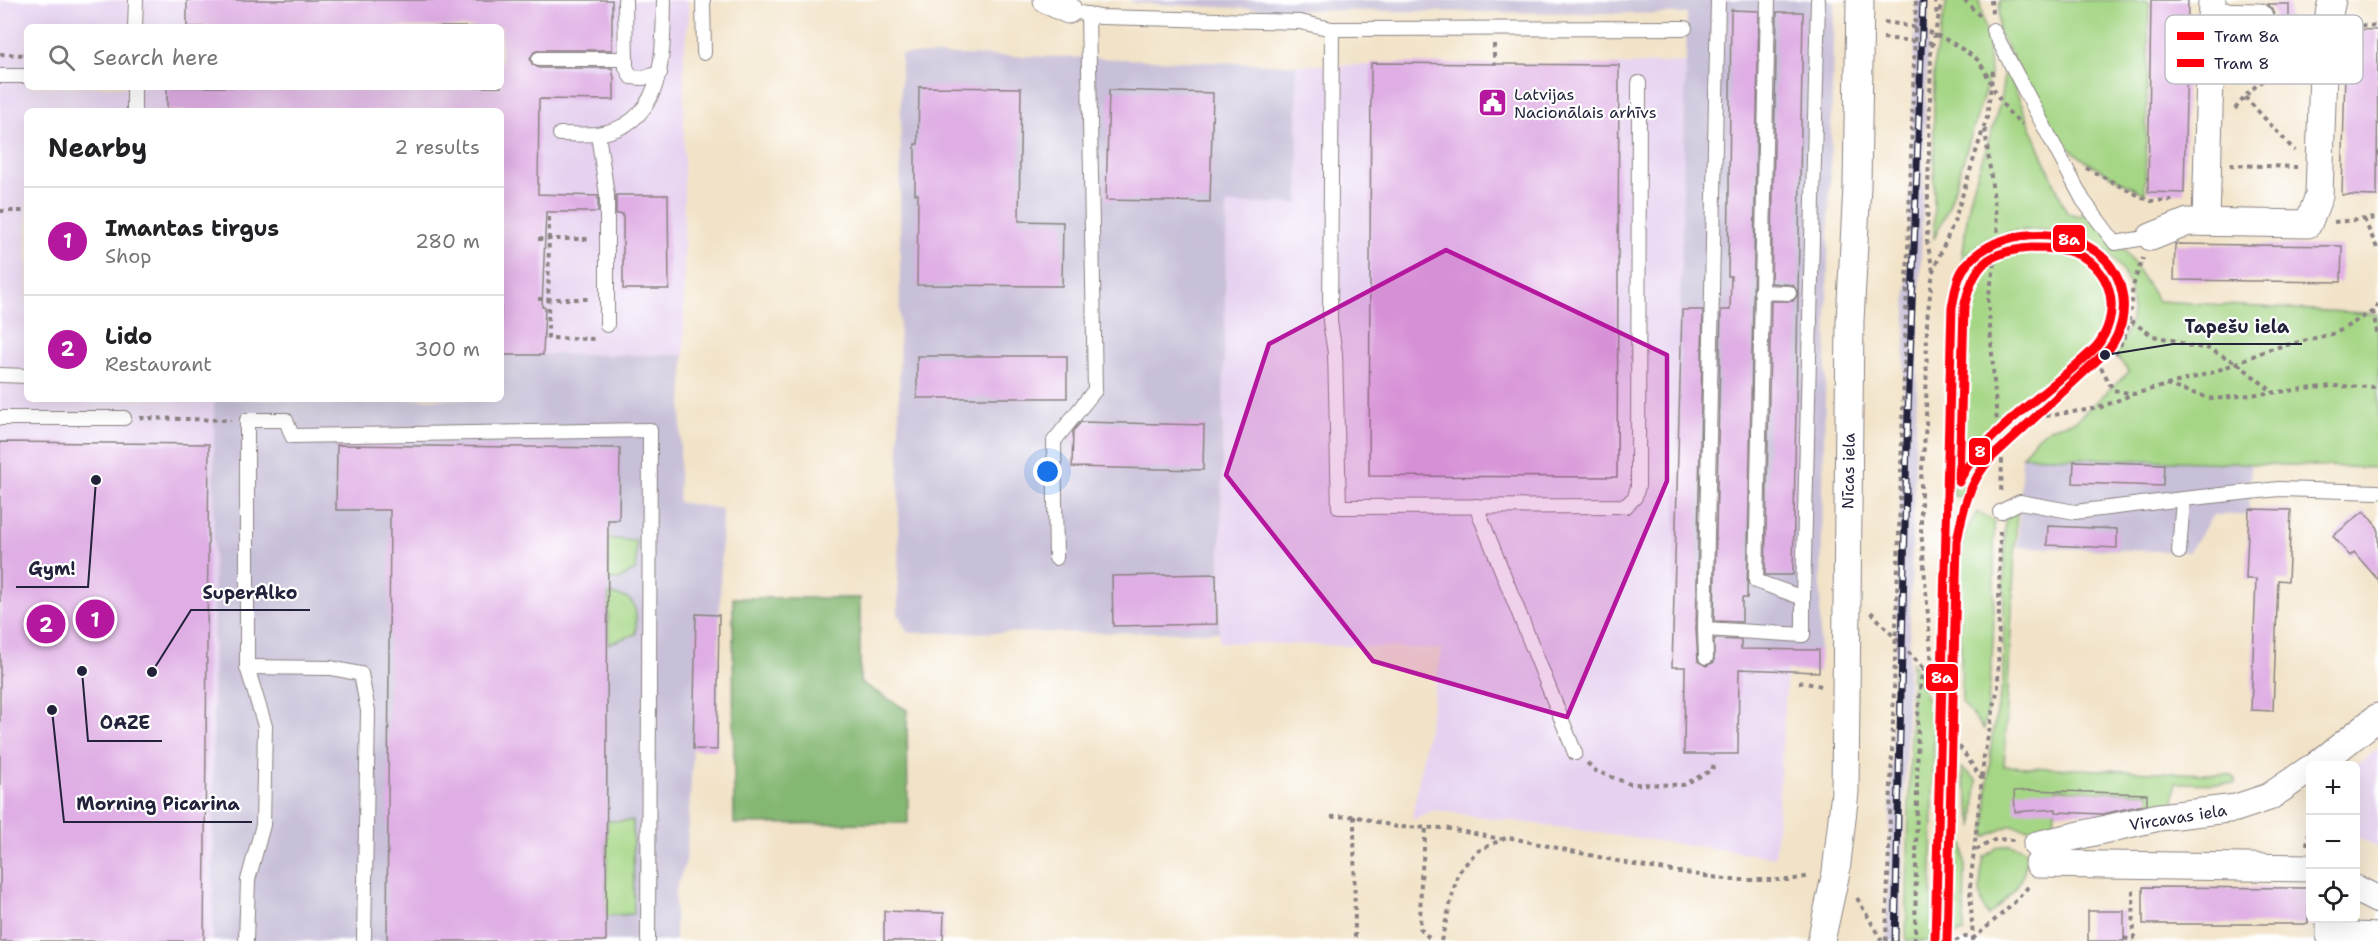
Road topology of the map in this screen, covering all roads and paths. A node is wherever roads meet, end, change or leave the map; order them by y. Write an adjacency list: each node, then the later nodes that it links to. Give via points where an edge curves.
1 (136, 0): 20 (lane)
2 (625, 0): 32 (lane)
3 (664, 0): 33 (lane)
4 (703, 0): 28 (lane)
5 (1718, 0): 95 (lane)
6 (1768, 0): 64 (lane)
7 (1818, 0): 94 (lane)
8 (1916, 0): 21 (path)
9 (1935, 0): 19 (path)
10 (1942, 0): 19 (path)
11 (1964, 0): 24 (path)
12 (1991, 0): 24 (path)
13 (2332, 0): 17 (street)
14 (1067, 6): 23 (lane, via 1100,16 1300,22); 92 (lane, via 1095,390 1054,441)
15 (2211, 8): 16 (street)
16 (2248, 15)
17 (2329, 15)
18 (1859, 20): 21 (path); 26 (path); 93 (street, Nīcas iela)
19 (1937, 20): 25 (path)
20 (135, 24)
21 (1915, 26): 25 (path); 26 (path)
22 (1685, 28): 23 (lane)
23 (1332, 29): 89 (lane, via 1330,322 1335,353 1339,507)
24 (1993, 30): 40 (path); 58 (lane, via 2084,200 2115,243)
25 (1935, 33): 27 (path); 40 (path, via 1978,61)
26 (1915, 40): 27 (path); 96 (path)
27 (1933, 43): 63 (path, via 1926,241)
28 (704, 53)
29 (0, 54): 30 (path)
30 (24, 55)
31 (539, 59): 32 (lane)
32 (626, 59): 33 (lane, via 631,77)
33 (660, 73): 46 (lane, via 645,108 616,129)
34 (0, 76): 35 (lane)
35 (24, 76)
36 (1639, 83): 89 (lane, via 1635,497 1626,506)
37 (2209, 84): 47 (street)
38 (2259, 84): 42 (path)
39 (2322, 84): 49 (street)
40 (1992, 86): 44 (path)
41 (134, 90): 43 (lane)
42 (2245, 97): 47 (path); 49 (path)
43 (134, 108)
44 (1984, 126): 63 (path, via 1954,222); 90 (path, via 1999,241 1988,299 2002,459)
45 (560, 134): 46 (lane)
46 (598, 134): 61 (lane, via 607,195)
47 (2208, 152): 49 (path); 56 (street)
48 (2085, 167): 50 (path, via 2150,201)
49 (2315, 167): 57 (street, via 2319,196)
50 (2173, 200)
51 (0, 211): 52 (path)
52 (24, 211)
53 (549, 217): 60 (path)
54 (2378, 218): 55 (path)
55 (2364, 219): 57 (path); 62 (path)
56 (2206, 222): 57 (street); 58 (street, via 2188,222)
57 (2308, 224)
58 (2151, 237): 71 (path, via 2132,293)
59 (538, 239): 60 (path)
60 (549, 239): 61 (path); 68 (path)
61 (607, 239): 66 (lane)
62 (2378, 250)
63 (1933, 272): 98 (path, via 1927,319 1921,480)
64 (1761, 292): 65 (lane); 94 (lane, via 1756,581)
65 (1789, 293)
66 (607, 298): 68 (path); 72 (lane)
67 (538, 299): 68 (path)
68 (548, 299): 72 (path, via 548,338 607,339)
69 (2378, 304): 70 (path)
70 (2373, 311): 73 (path); 75 (path, via 2336,333 2270,349)
71 (2131, 321): 74 (path); 75 (path, via 2153,336 2207,348)
72 (607, 325)
73 (2378, 338)
74 (2115, 354)
75 (2237, 363): 79 (path); 81 (path)
76 (2101, 367): 82 (path, via 2113,390)
77 (0, 375): 78 (lane)
78 (24, 376)
79 (2165, 385): 81 (path, via 2213,399); 82 (path)
80 (2378, 387): 81 (path, via 2332,386)
81 (2274, 393)
82 (2134, 394): 83 (path, via 2099,408)
83 (2046, 416)
84 (0, 417): 85 (lane)
85 (124, 418): 86 (path)
86 (247, 420): 99 (lane); 124 (lane, via 286,420 292,436 650,430)
87 (2378, 492): 88 (lane, via 2279,489)
88 (2183, 499): 90 (lane, via 2075,512 2020,502); 91 (lane)
89 (1476, 506): 102 (lane)
90 (2000, 508): 106 (path, via 1998,687)
91 (2179, 552)
92 (1056, 558)
93 (1845, 584): 96 (path); 115 (street, Nīcas iela, via 1845,792)
94 (1803, 598): 95 (lane, via 1803,635)
95 (1705, 629): 97 (lane)
96 (1894, 637): 100 (path); 129 (path)
97 (1706, 657)
98 (1932, 666): 100 (path); 106 (path, via 1941,720)
99 (247, 667): 122 (lane, via 265,726 263,825 248,880); 123 (lane, via 331,668 361,674 368,711)
100 (1924, 669): 130 (path, via 1918,716)
101 (2378, 717): 104 (street)
102 (1575, 753): 103 (path, via 1596,771 1630,784 1683,785 1712,770)
103 (1715, 761)
104 (2321, 761)
105 (2306, 772): 112 (street, Vircavas iela, via 2269,797 2236,808 2159,817)
106 (1982, 779): 111 (path)
107 (1354, 816): 108 (path); 109 (path, via 1397,827); 125 (path)
108 (1331, 817)
109 (1426, 829): 110 (path, via 1464,831); 126 (path, via 1420,928)
110 (1502, 840): 115 (path, via 1507,837 1640,866 1732,880 1789,880); 127 (path, via 1476,852 1458,873)
111 (1976, 851): 112 (path, via 1996,839 2020,840); 121 (path, via 1970,887)
112 (2038, 855): 113 (street); 121 (path, via 2027,890)
113 (2133, 865): 114 (street); 132 (path)
114 (2306, 867)
115 (1836, 872): 128 (street, Nīcas iela); 129 (path, via 1850,885)
116 (2360, 891): 117 (street)
117 (2378, 900)
118 (2330, 923): 119 (street, via 2330,935)
119 (2378, 937)
120 (2124, 938): 132 (path)
121 (1973, 939): 131 (path)
122 (246, 941)
123 (364, 941)
124 (648, 941)
125 (1355, 941)
126 (1432, 941)
127 (1441, 941)
128 (1821, 941)
129 (1884, 941)
130 (1915, 941)
131 (1955, 941)
132 (2134, 941)

